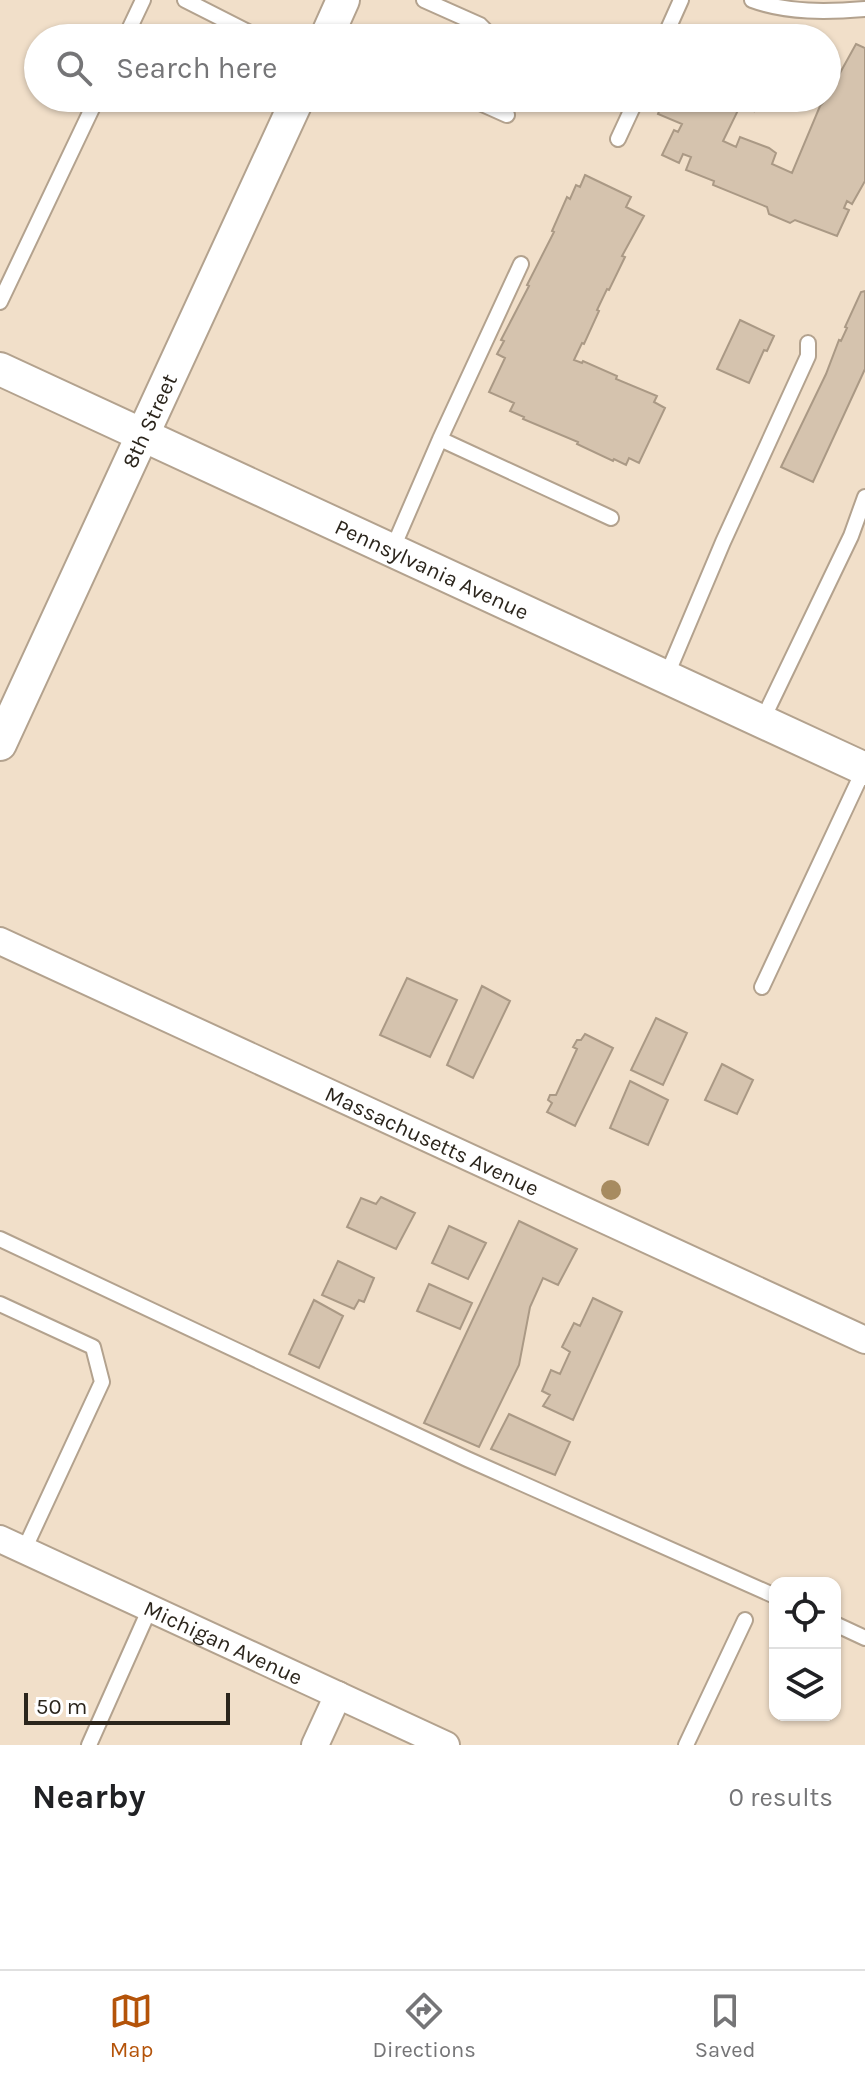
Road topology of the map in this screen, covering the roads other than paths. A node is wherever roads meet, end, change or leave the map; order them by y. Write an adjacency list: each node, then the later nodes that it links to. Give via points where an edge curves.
1 (143, 0): 8 (lane)
2 (185, 0): 9 (lane)
3 (343, 0): 10 (street)
4 (424, 0): 11 (lane)
5 (681, 0): 12 (lane)
6 (752, 0): 7 (lane, via 805,10)
7 (865, 9)
8 (132, 24)
9 (232, 24)
10 (334, 24)
11 (478, 24)
12 (670, 24)
13 (90, 112): 20 (lane)
14 (292, 112): 23 (street, 8th Street)
15 (500, 112): 17 (lane)
16 (631, 112): 18 (lane)
17 (507, 115)
18 (618, 139)
19 (521, 264): 24 (lane)
20 (0, 302)
21 (808, 343): 28 (lane, via 808,356)
22 (0, 369): 23 (street, Pennsylvania Avenue)
23 (143, 435): 27 (street, Pennsylvania Avenue); 30 (street, 8th Street)
24 (440, 439): 26 (lane); 27 (lane)
25 (865, 497): 29 (lane)
26 (611, 518)
27 (392, 550): 28 (street, Pennsylvania Avenue)
28 (666, 677): 29 (street, Pennsylvania Avenue)
29 (762, 721): 31 (street, Pennsylvania Avenue)
30 (0, 744)
31 (865, 769): 33 (lane)
32 (0, 941): 36 (street, Massachusetts Avenue)
33 (762, 987)
34 (0, 1239): 39 (lane, via 467,1459)
35 (0, 1304): 38 (lane, via 93,1347 102,1382)
36 (865, 1340)
37 (0, 1539): 38 (street, Michigan Avenue)
38 (24, 1550): 40 (street, Michigan Avenue)
39 (769, 1593)
40 (150, 1608): 44 (street, Michigan Avenue); 45 (lane)
41 (745, 1620): 48 (lane)
42 (841, 1627): 43 (lane)
43 (865, 1638)
44 (338, 1695): 46 (street); 47 (street, Michigan Avenue)
45 (89, 1745)
46 (315, 1745)
47 (446, 1745)
48 (686, 1745)

